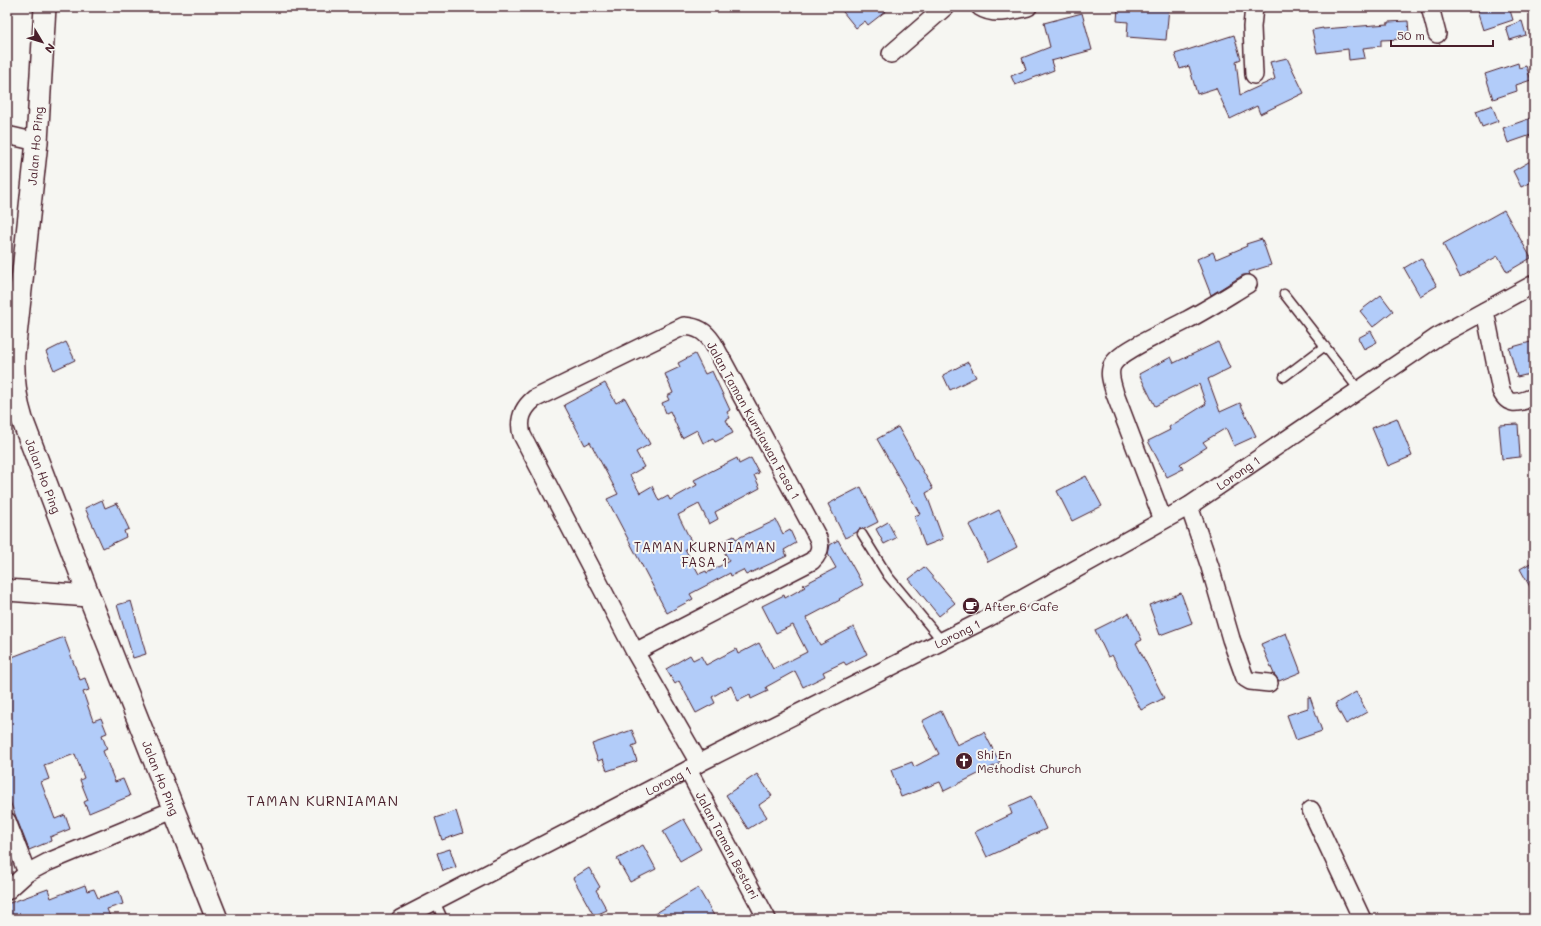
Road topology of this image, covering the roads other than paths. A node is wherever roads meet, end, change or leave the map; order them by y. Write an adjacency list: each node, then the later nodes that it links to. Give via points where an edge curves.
1 (45, 7): 11 (street, Jalan Ho Ping)
2 (945, 7): 8 (street)
3 (980, 7): 4 (street, via 999,12)
4 (1028, 7)
5 (1254, 7): 9 (street)
6 (1430, 7): 7 (street)
7 (1437, 34)
8 (891, 54)
9 (1254, 75)
10 (7, 135): 11 (street)
11 (37, 142): 24 (street, Jalan Ho Ping, via 13,376 16,401 22,419)
12 (1248, 284): 21 (street, via 1123,353 1110,369 1116,394)
13 (1534, 284): 15 (street, Lorong 1)
14 (1284, 294): 16 (lane)
15 (1485, 311): 18 (street, Lorong 1, via 1437,337); 19 (street, via 1504,397 1514,403)
16 (1325, 346): 17 (lane); 18 (lane)
17 (1284, 377)
18 (1359, 390): 20 (street, Lorong 1)
19 (1534, 397)
20 (1189, 506): 21 (street, Lorong 1); 27 (street, via 1244,678)
21 (1163, 520): 25 (street, Lorong 1)
22 (862, 534): 25 (lane, via 888,576)
23 (7, 590): 24 (street)
24 (89, 596): 29 (street, Jalan Ho Ping)
25 (942, 641): 28 (street, Lorong 1)
26 (635, 652): 26 (street, Jalan Taman Kurniawan Fasa 1, via 522,435 520,418 525,407 534,399 684,326 693,327 708,335 713,343 817,536 820,547 812,560); 28 (street, Jalan Taman Kurniawan Fasa 1)
27 (1268, 683)
28 (694, 767): 34 (street, Lorong 1); 35 (street, Jalan Taman Bestari)
29 (172, 810): 32 (street); 36 (street, Jalan Ho Ping)
30 (1311, 810): 39 (street)
31 (7, 821): 32 (street)
32 (27, 873): 33 (street)
33 (7, 891)
34 (435, 901): 37 (street, Lorong 1); 38 (lane)
35 (762, 917)
36 (217, 919)
37 (400, 919)
38 (443, 919)
39 (1362, 919)

